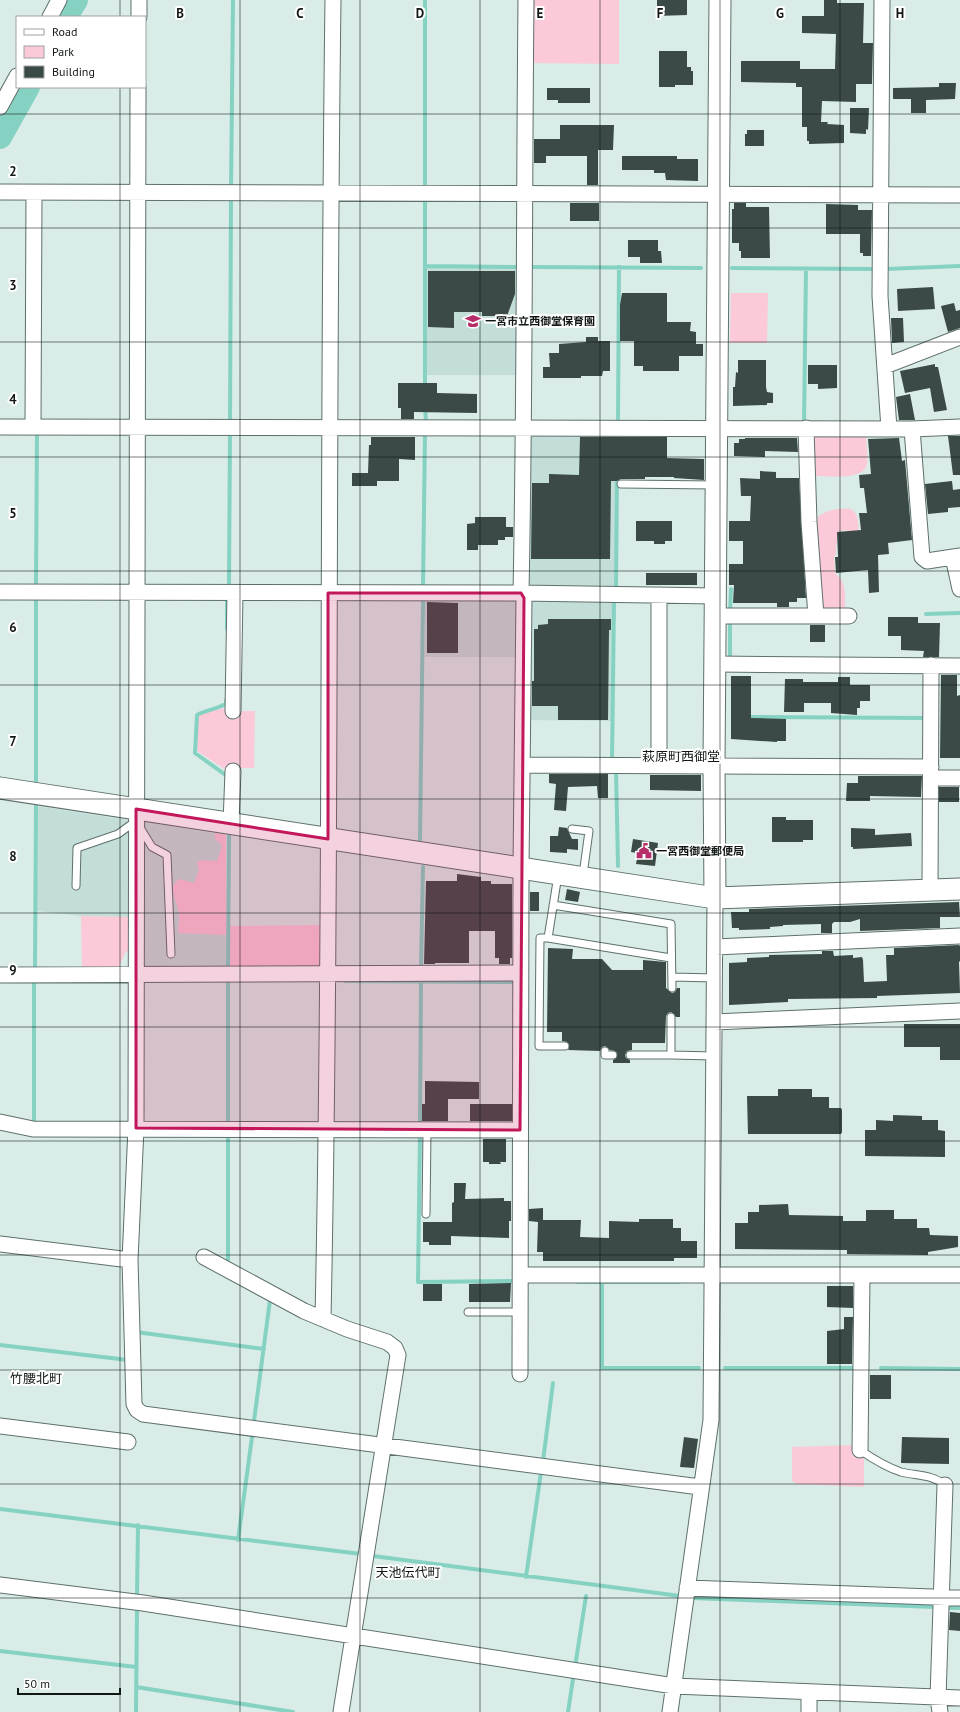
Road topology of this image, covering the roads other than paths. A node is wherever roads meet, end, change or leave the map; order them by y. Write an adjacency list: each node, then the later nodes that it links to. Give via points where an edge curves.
1 (59, 0): 7 (street)
2 (139, 0): 8 (street)
3 (333, 0): 15 (street)
4 (526, 0): 16 (street)
5 (720, 0): 17 (street)
6 (882, 0): 18 (street)
7 (51, 16)
8 (139, 16)
9 (16, 78): 11 (street)
10 (138, 88): 14 (street)
11 (0, 107)
12 (0, 192): 13 (street)
13 (34, 193): 14 (street); 22 (street)
14 (138, 193): 15 (street); 23 (street)
15 (330, 194): 16 (street); 24 (street)
16 (524, 194): 17 (street); 27 (street)
17 (718, 195): 18 (street); 28 (street)
18 (881, 195): 19 (street); 21 (street, via 880,296)
19 (960, 196)
20 (960, 337): 21 (street)
21 (885, 366): 30 (street)
22 (32, 426): 23 (street); 25 (street)
23 (137, 426): 24 (street); 37 (street)
24 (330, 426): 27 (street); 39 (street)
25 (0, 427)
26 (960, 427): 31 (street)
27 (524, 428): 28 (street); 40 (street)
28 (716, 428): 29 (street); 33 (street)
29 (806, 428): 30 (street); 43 (street)
30 (888, 429): 31 (street)
31 (912, 429): 34 (street, via 922,557 927,561)
32 (621, 484): 33 (lane)
33 (716, 485): 42 (street)
34 (956, 556): 35 (street)
35 (960, 589)
36 (0, 592): 37 (street)
37 (137, 593): 38 (street); 56 (street)
38 (234, 593): 39 (street); 48 (street)
39 (328, 593): 40 (street); 59 (street)
40 (521, 593): 41 (street); 49 (street, via 524,598)
41 (659, 595): 42 (street); 50 (street)
42 (715, 606): 43 (street); 45 (street)
43 (816, 616): 44 (street)
44 (849, 616)
45 (715, 664): 46 (street); 51 (street)
46 (931, 666): 47 (street); 53 (street)
47 (960, 666)
48 (233, 711)
49 (522, 765): 50 (street); 60 (street)
50 (658, 766): 51 (street)
51 (714, 766): 53 (street); 66 (street)
52 (233, 771): 57 (street)
53 (931, 773): 54 (street); 65 (street)
54 (960, 778)
55 (0, 788): 56 (street)
56 (136, 815): 57 (street); 63 (lane, via 118,834 77,848); 71 (lane, via 152,847 167,855); 74 (street)
57 (231, 824): 59 (street)
58 (572, 829): 62 (lane, via 589,831)
59 (328, 838): 60 (street); 75 (street)
60 (521, 867): 61 (street); 73 (street)
61 (558, 873): 62 (street); 67 (lane)
62 (583, 877): 66 (street)
63 (76, 886)
64 (960, 890): 65 (street)
65 (930, 891): 66 (street)
66 (715, 898): 70 (street)
67 (553, 905): 69 (lane); 72 (lane, via 672,924)
68 (960, 936): 70 (street)
69 (548, 938): 72 (lane); 83 (lane, via 540,938 539,1046)
70 (715, 947): 78 (street)
71 (171, 954)
72 (672, 958): 77 (lane)
73 (520, 973): 75 (street); 93 (street)
74 (136, 974): 75 (street); 76 (street); 90 (street)
75 (327, 974): 91 (street)
76 (0, 975)
77 (672, 977): 78 (lane); 79 (lane)
78 (715, 978): 82 (street)
79 (672, 988)
80 (960, 1011): 82 (street)
81 (671, 1016): 87 (lane)
82 (714, 1022): 88 (street)
83 (565, 1046)
84 (605, 1051): 85 (lane, via 605,1055)
85 (613, 1055)
86 (630, 1055): 87 (lane)
87 (671, 1055): 88 (lane)
88 (714, 1056): 99 (street)
89 (0, 1122): 90 (street, via 32,1129)
90 (136, 1128): 91 (street); 97 (street)
91 (327, 1130): 92 (street); 104 (street)
92 (427, 1130): 93 (street); 94 (lane)
93 (520, 1130): 98 (street)
94 (426, 1214)
95 (0, 1244): 97 (street)
96 (204, 1257): 104 (street, via 304,1311)
97 (130, 1260): 108 (street, via 134,1404 137,1410 143,1414)
98 (520, 1275): 99 (street); 103 (street)
99 (712, 1275): 100 (street); 111 (street, via 711,1420)
100 (862, 1275): 101 (street); 109 (street)
101 (960, 1275)
102 (468, 1312): 103 (lane)
103 (520, 1312): 105 (street)
104 (324, 1319): 108 (street, via 387,1342 395,1348 398,1355)
105 (520, 1374)
106 (0, 1426): 107 (street)
107 (128, 1442)
108 (384, 1445): 111 (street); 116 (street)
109 (860, 1450): 110 (lane, via 887,1467 936,1478)
110 (945, 1485): 114 (street)
111 (700, 1487): 113 (street)
112 (0, 1585): 116 (street, via 143,1603)
113 (687, 1588): 114 (street); 117 (street)
114 (942, 1598): 115 (street); 120 (street)
115 (960, 1598)
116 (352, 1637): 117 (street); 121 (street)
117 (674, 1686): 118 (street); 122 (street)
118 (809, 1692): 120 (street); 123 (street)
119 (960, 1698): 120 (street)
120 (939, 1705)
121 (341, 1712)
122 (670, 1712)
123 (809, 1712)

